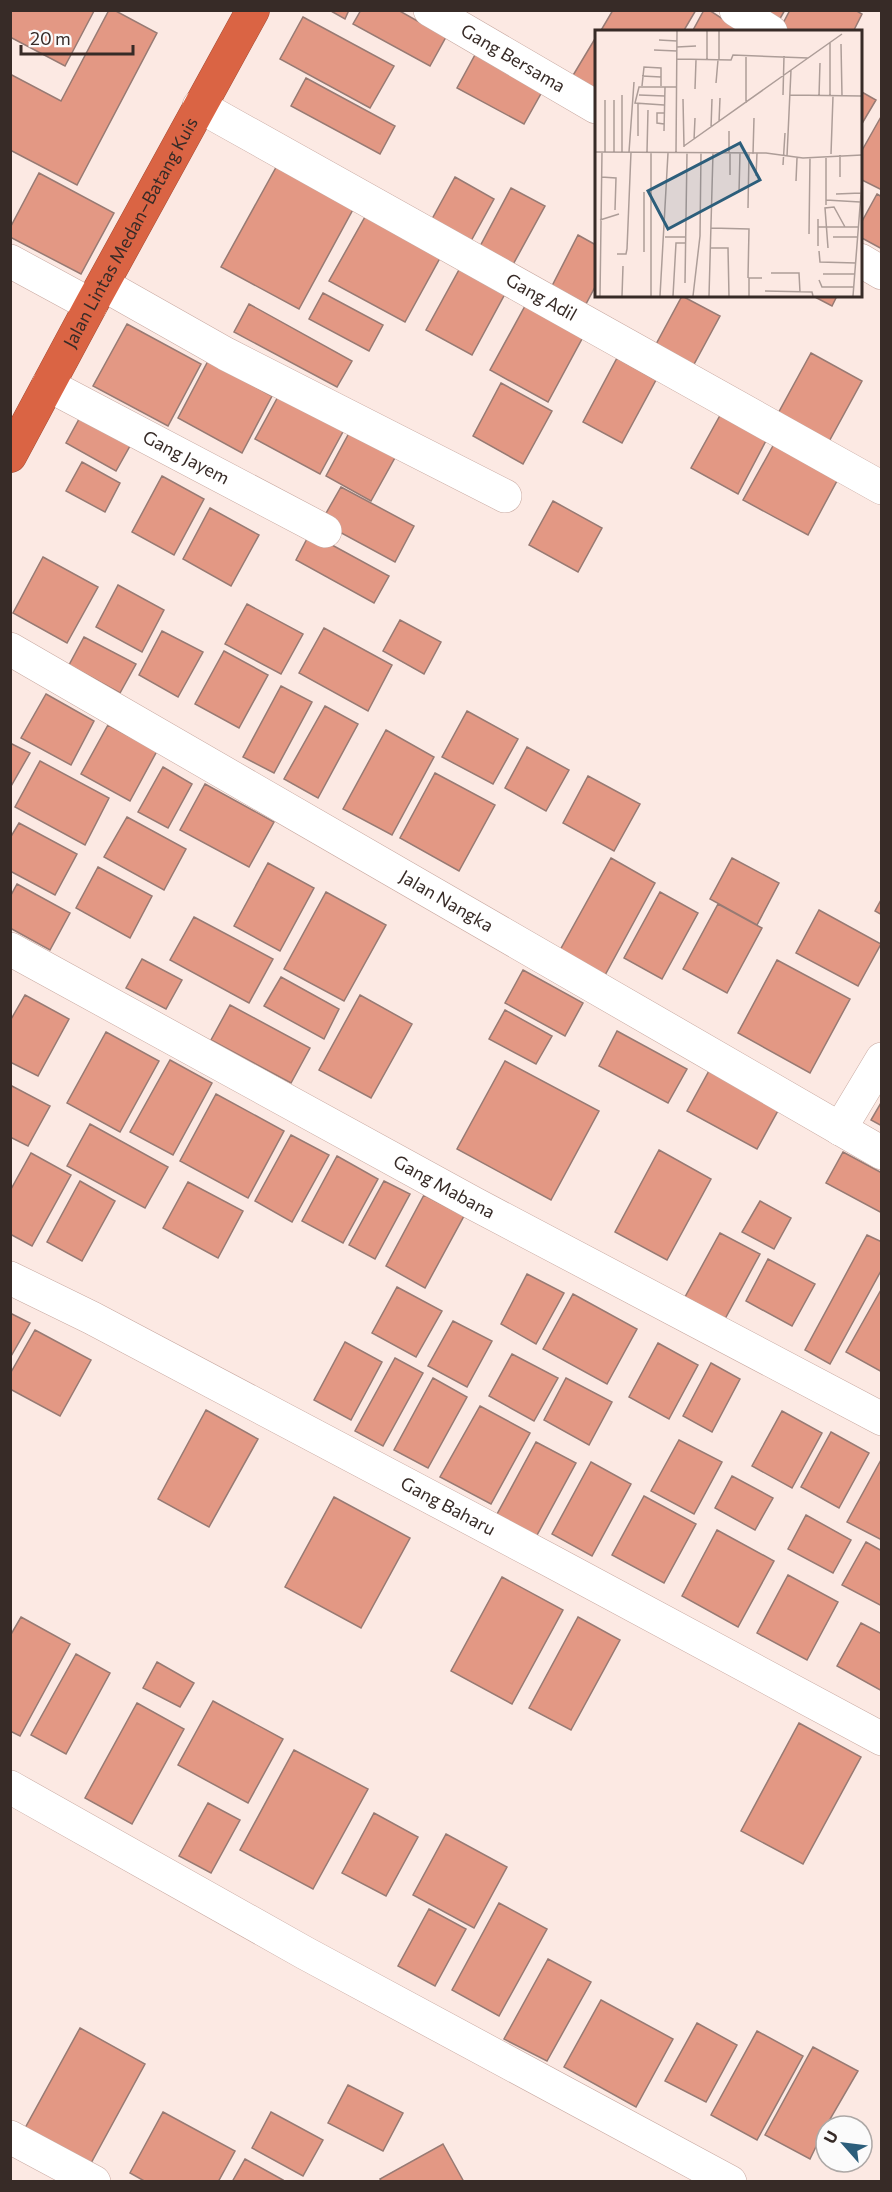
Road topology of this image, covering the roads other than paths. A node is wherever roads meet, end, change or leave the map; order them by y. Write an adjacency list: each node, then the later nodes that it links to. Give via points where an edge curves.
1 (253, 10): 5 (highway, Jalan Lintas Medan–Batang Kuis)
2 (430, 10): 6 (street, Gang Bersama)
3 (736, 10): 4 (street)
4 (768, 30)
5 (199, 106): 10 (highway, Jalan Lintas Medan–Batang Kuis); 13 (street, Gang Adil)
6 (595, 106)
7 (10, 261): 10 (street)
8 (862, 261): 9 (street)
9 (882, 273)
10 (97, 295): 11 (highway, Jalan Lintas Medan–Batang Kuis); 14 (street, via 226,354)
11 (48, 385): 12 (highway, Jalan Lintas Medan–Batang Kuis); 15 (street, Gang Jayem)
12 (15, 435)
13 (882, 488)
14 (506, 496)
15 (325, 531)
16 (10, 649): 19 (street, Jalan Nangka)
17 (10, 949): 22 (street, Gang Mabana, via 473,1203)
18 (882, 1059): 19 (street)
19 (840, 1129): 20 (street, Jalan Nangka)
20 (882, 1153)
21 (10, 1278): 23 (street, Gang Baharu)
22 (882, 1419)
23 (882, 1739)
24 (10, 1787): 27 (street, via 315,1959)
25 (10, 2137): 26 (street)
26 (94, 2181)
27 (730, 2181)

